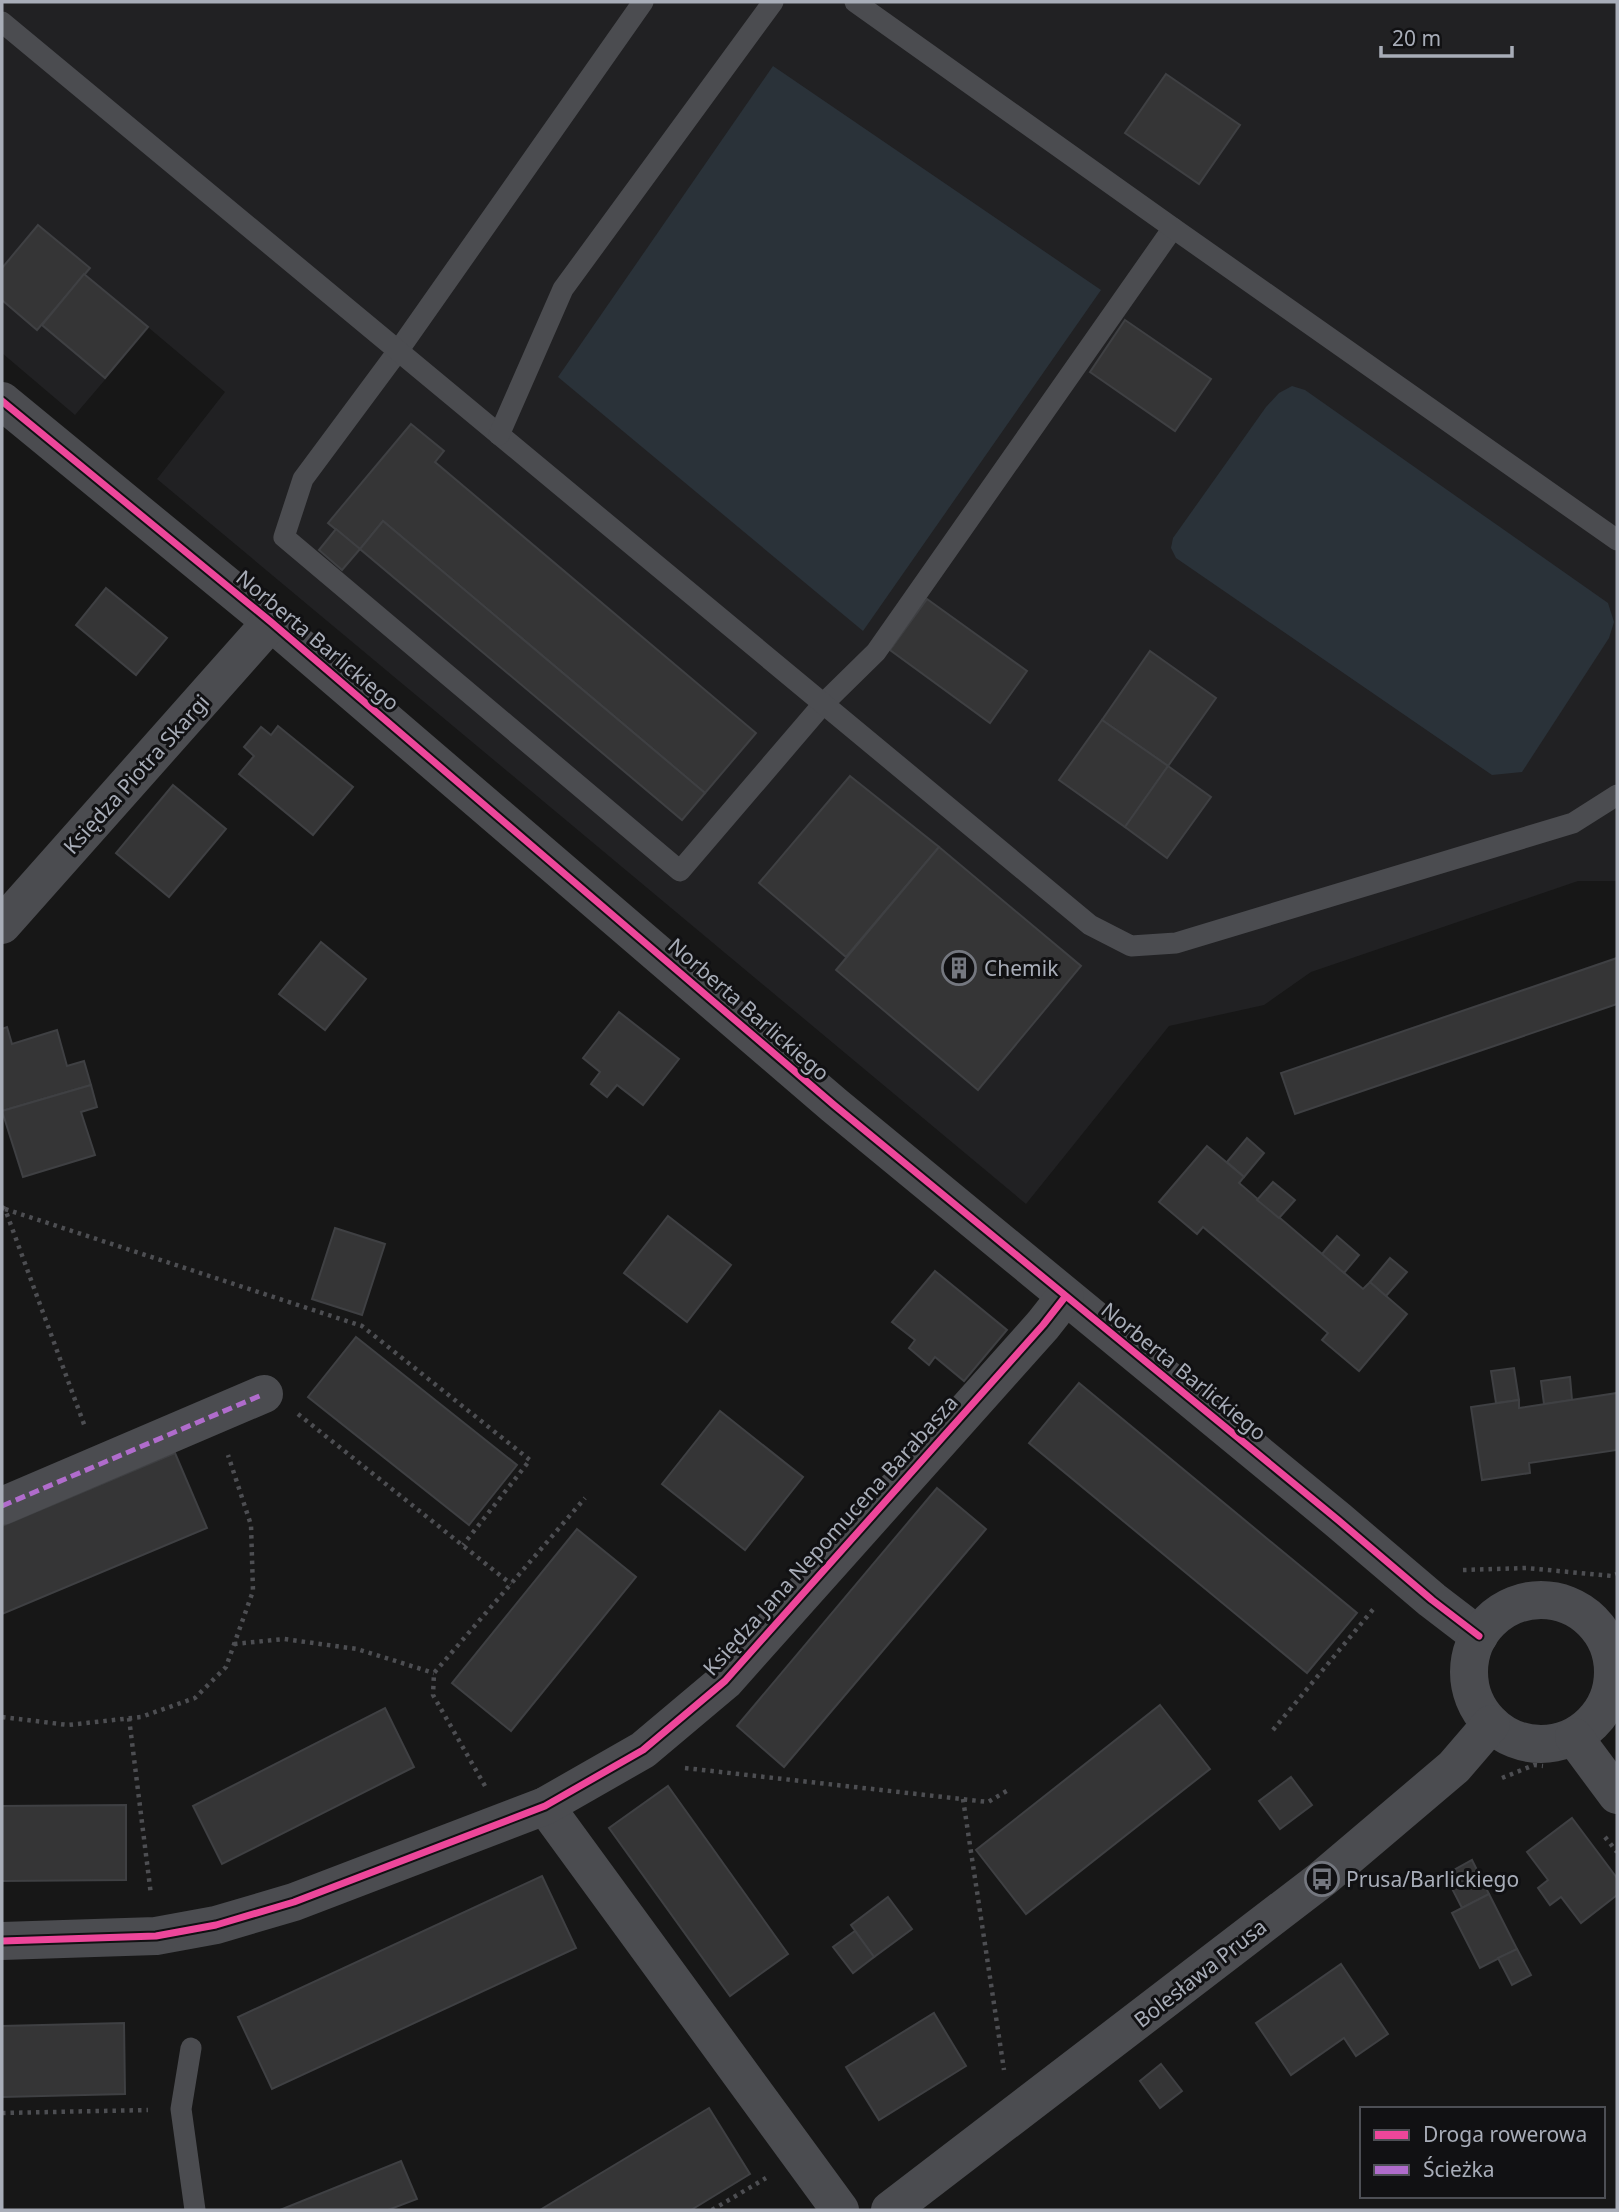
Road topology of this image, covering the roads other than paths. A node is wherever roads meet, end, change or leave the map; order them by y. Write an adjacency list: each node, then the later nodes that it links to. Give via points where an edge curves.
1 (643, 2): 6 (lane)
2 (773, 2): 8 (lane, via 563,289)
3 (855, 2): 5 (lane)
4 (2, 22): 6 (lane)
5 (1172, 228): 9 (lane); 11 (lane, via 876,652)
6 (398, 351): 8 (lane); 11 (lane, via 303,478 284,537 680,871)
7 (2, 401): 10 (street, Norberta Barlickiego)
8 (499, 435): 11 (lane)
9 (1617, 540)
10 (271, 622): 13 (street, Księdza Piotra Skargi); 14 (street, Norberta Barlickiego)
11 (823, 704): 12 (lane, via 1090,925 1131,946 1176,943 1573,824)
12 (1617, 795)
13 (2, 925)
14 (1065, 1297): 17 (street, Norberta Barlickiego); 22 (street, Księdza Jana Nepomucena Barabasza, via 724,1681 643,1750)
15 (264, 1394): 16 (street)
16 (2, 1506)
17 (1479, 1636): 18 (street, via 1493,1618 1513,1606 1558,1602 1579,1611); 19 (street, via 1471,1658 1470,1682 1477,1705)
18 (1612, 1642): 20 (street, via 1612,1687 1604,1707)
19 (1492, 1724): 20 (street, via 1530,1744 1553,1744); 25 (street, Bolesława Prusa, via 1454,1767 1322,1879)
20 (1574, 1737): 21 (street)
21 (1617, 1794)
22 (545, 1806): 23 (street, Księdza Jana Nepomucena Barabasza, via 294,1902 216,1925 156,1936); 27 (street)
23 (2, 1941)
24 (191, 2048): 26 (lane, via 181,2109)
25 (894, 2209)
26 (195, 2210)
27 (840, 2210)

